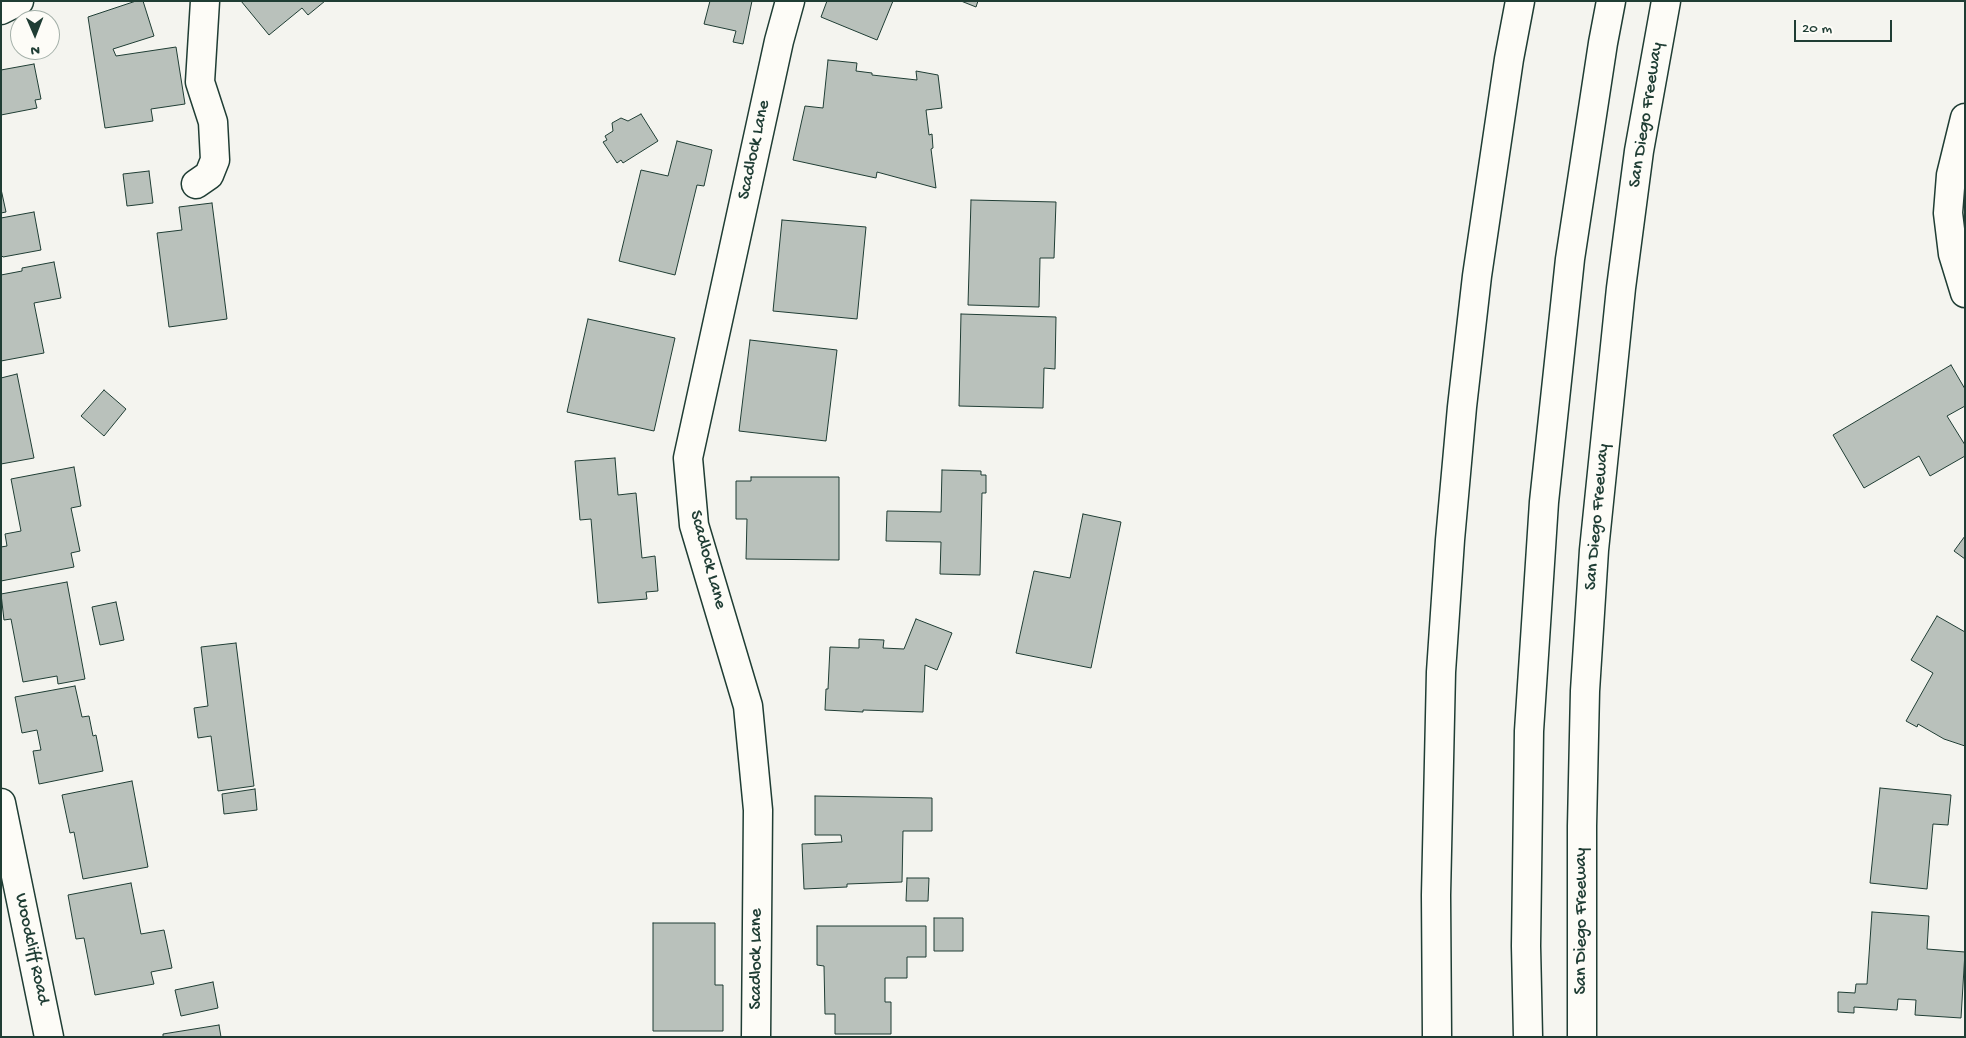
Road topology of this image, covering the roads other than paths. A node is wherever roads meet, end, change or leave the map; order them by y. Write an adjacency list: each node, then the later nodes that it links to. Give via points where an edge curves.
1 (19, 1): 7 (main road)
2 (205, 1): 9 (main road, via 200,82 213,122 215,160 209,175)
3 (790, 1): 13 (main road, Scadlock Lane, via 688,458 694,526 748,706 758,810)
4 (1520, 1): 14 (main road, via 1480,257 1451,530 1441,672 1436,895)
5 (1611, 1): 15 (main road, via 1570,259 1544,502 1529,731)
6 (1666, 1): 16 (main road, San Diego Freeway, via 1638,160 1621,288 1594,550 1585,691)
7 (1, 10)
8 (1965, 118): 10 (main road, via 1951,175 1948,213 1953,254)
9 (196, 184)
10 (1965, 293)
11 (1, 802): 12 (main road, Woodcliff Road)
12 (49, 1037)
13 (756, 1037)
14 (1437, 1037)
15 (1528, 1037)
16 (1582, 1037)

